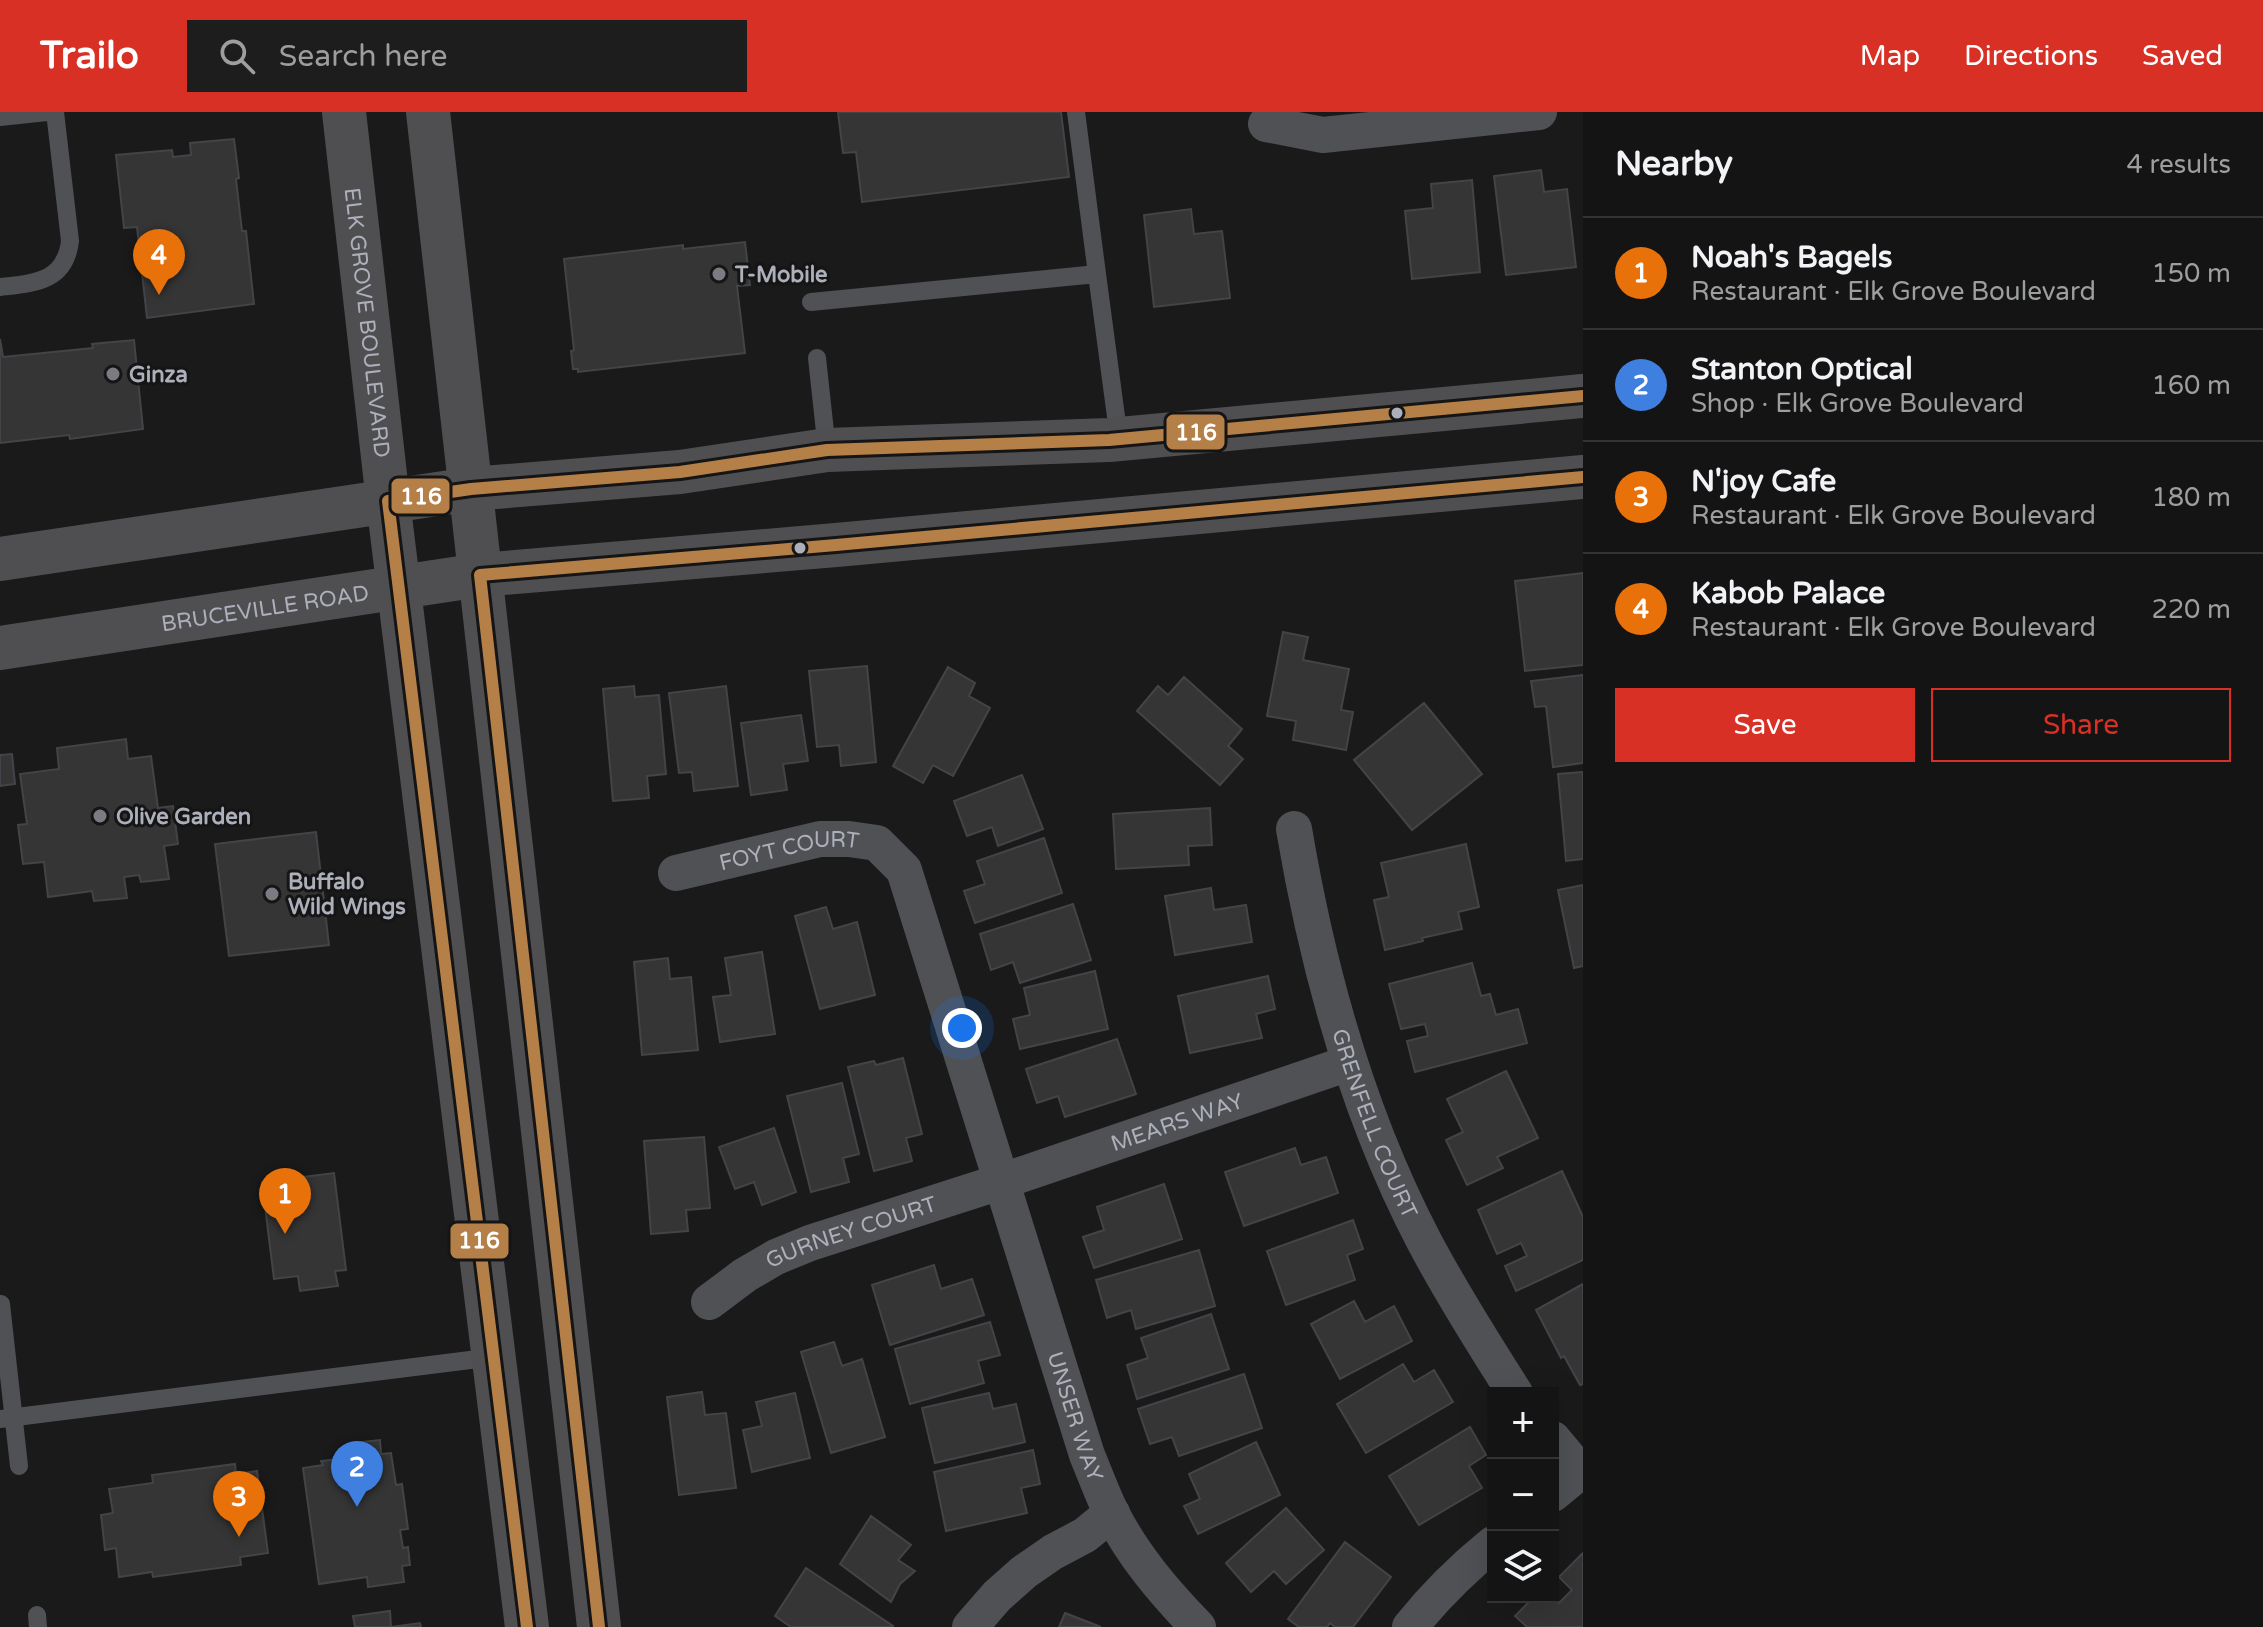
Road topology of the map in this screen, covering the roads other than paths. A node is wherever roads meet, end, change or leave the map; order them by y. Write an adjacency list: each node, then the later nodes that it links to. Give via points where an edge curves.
1 (47, 112): 7 (lane)
2 (55, 112): 10 (lane, via 68,257 45,279)
3 (344, 112): 18 (main road, ELK GROVE BOULEVARD)
4 (428, 112): 17 (main road)
5 (1076, 112): 9 (lane)
6 (1539, 112): 8 (street, via 1323,135)
7 (0, 117)
8 (1266, 124)
9 (1097, 274): 11 (lane); 14 (lane)
10 (0, 287)
11 (811, 302)
12 (817, 358): 15 (lane)
13 (1583, 396): 14 (main road)
14 (1119, 439): 15 (main road)
15 (827, 450): 17 (main road, via 680,472)
16 (1583, 477): 20 (main road, BRUCEVILLE ROAD)
17 (471, 489): 18 (main road); 20 (main road)
18 (388, 501): 19 (main road); 21 (main road, ELK GROVE BOULEVARD)
19 (0, 559)
20 (480, 575): 21 (main road, BRUCEVILLE ROAD); 39 (main road)
21 (400, 586): 22 (main road, BRUCEVILLE ROAD); 29 (main road, ELK GROVE BOULEVARD)
22 (0, 648)
23 (1294, 829): 25 (street, GRENFELL COURT, via 1322,971)
24 (676, 873): 26 (street, FOYT COURT, via 820,839 877,843 904,870)
25 (1349, 1063): 26 (street, MEARS WAY); 30 (street, GRENFELL COURT, via 1423,1239)
26 (1003, 1181): 27 (street, GURNEY COURT, via 776,1257); 36 (street, UNSER WAY, via 1087,1455)
27 (709, 1302)
28 (1, 1304): 31 (lane)
29 (494, 1357): 31 (lane); 38 (main road, ELK GROVE BOULEVARD)
30 (1511, 1387)
31 (7, 1418): 33 (lane)
32 (1559, 1446): 34 (street)
33 (19, 1466)
34 (1582, 1472): 35 (street)
35 (1559, 1489)
36 (1112, 1513): 40 (street, via 1024,1572); 41 (street, UNSER WAY, via 1152,1575)
37 (1487, 1549): 42 (street)
38 (527, 1627)
39 (599, 1627)
40 (970, 1627)
41 (1198, 1627)
42 (1410, 1627)

